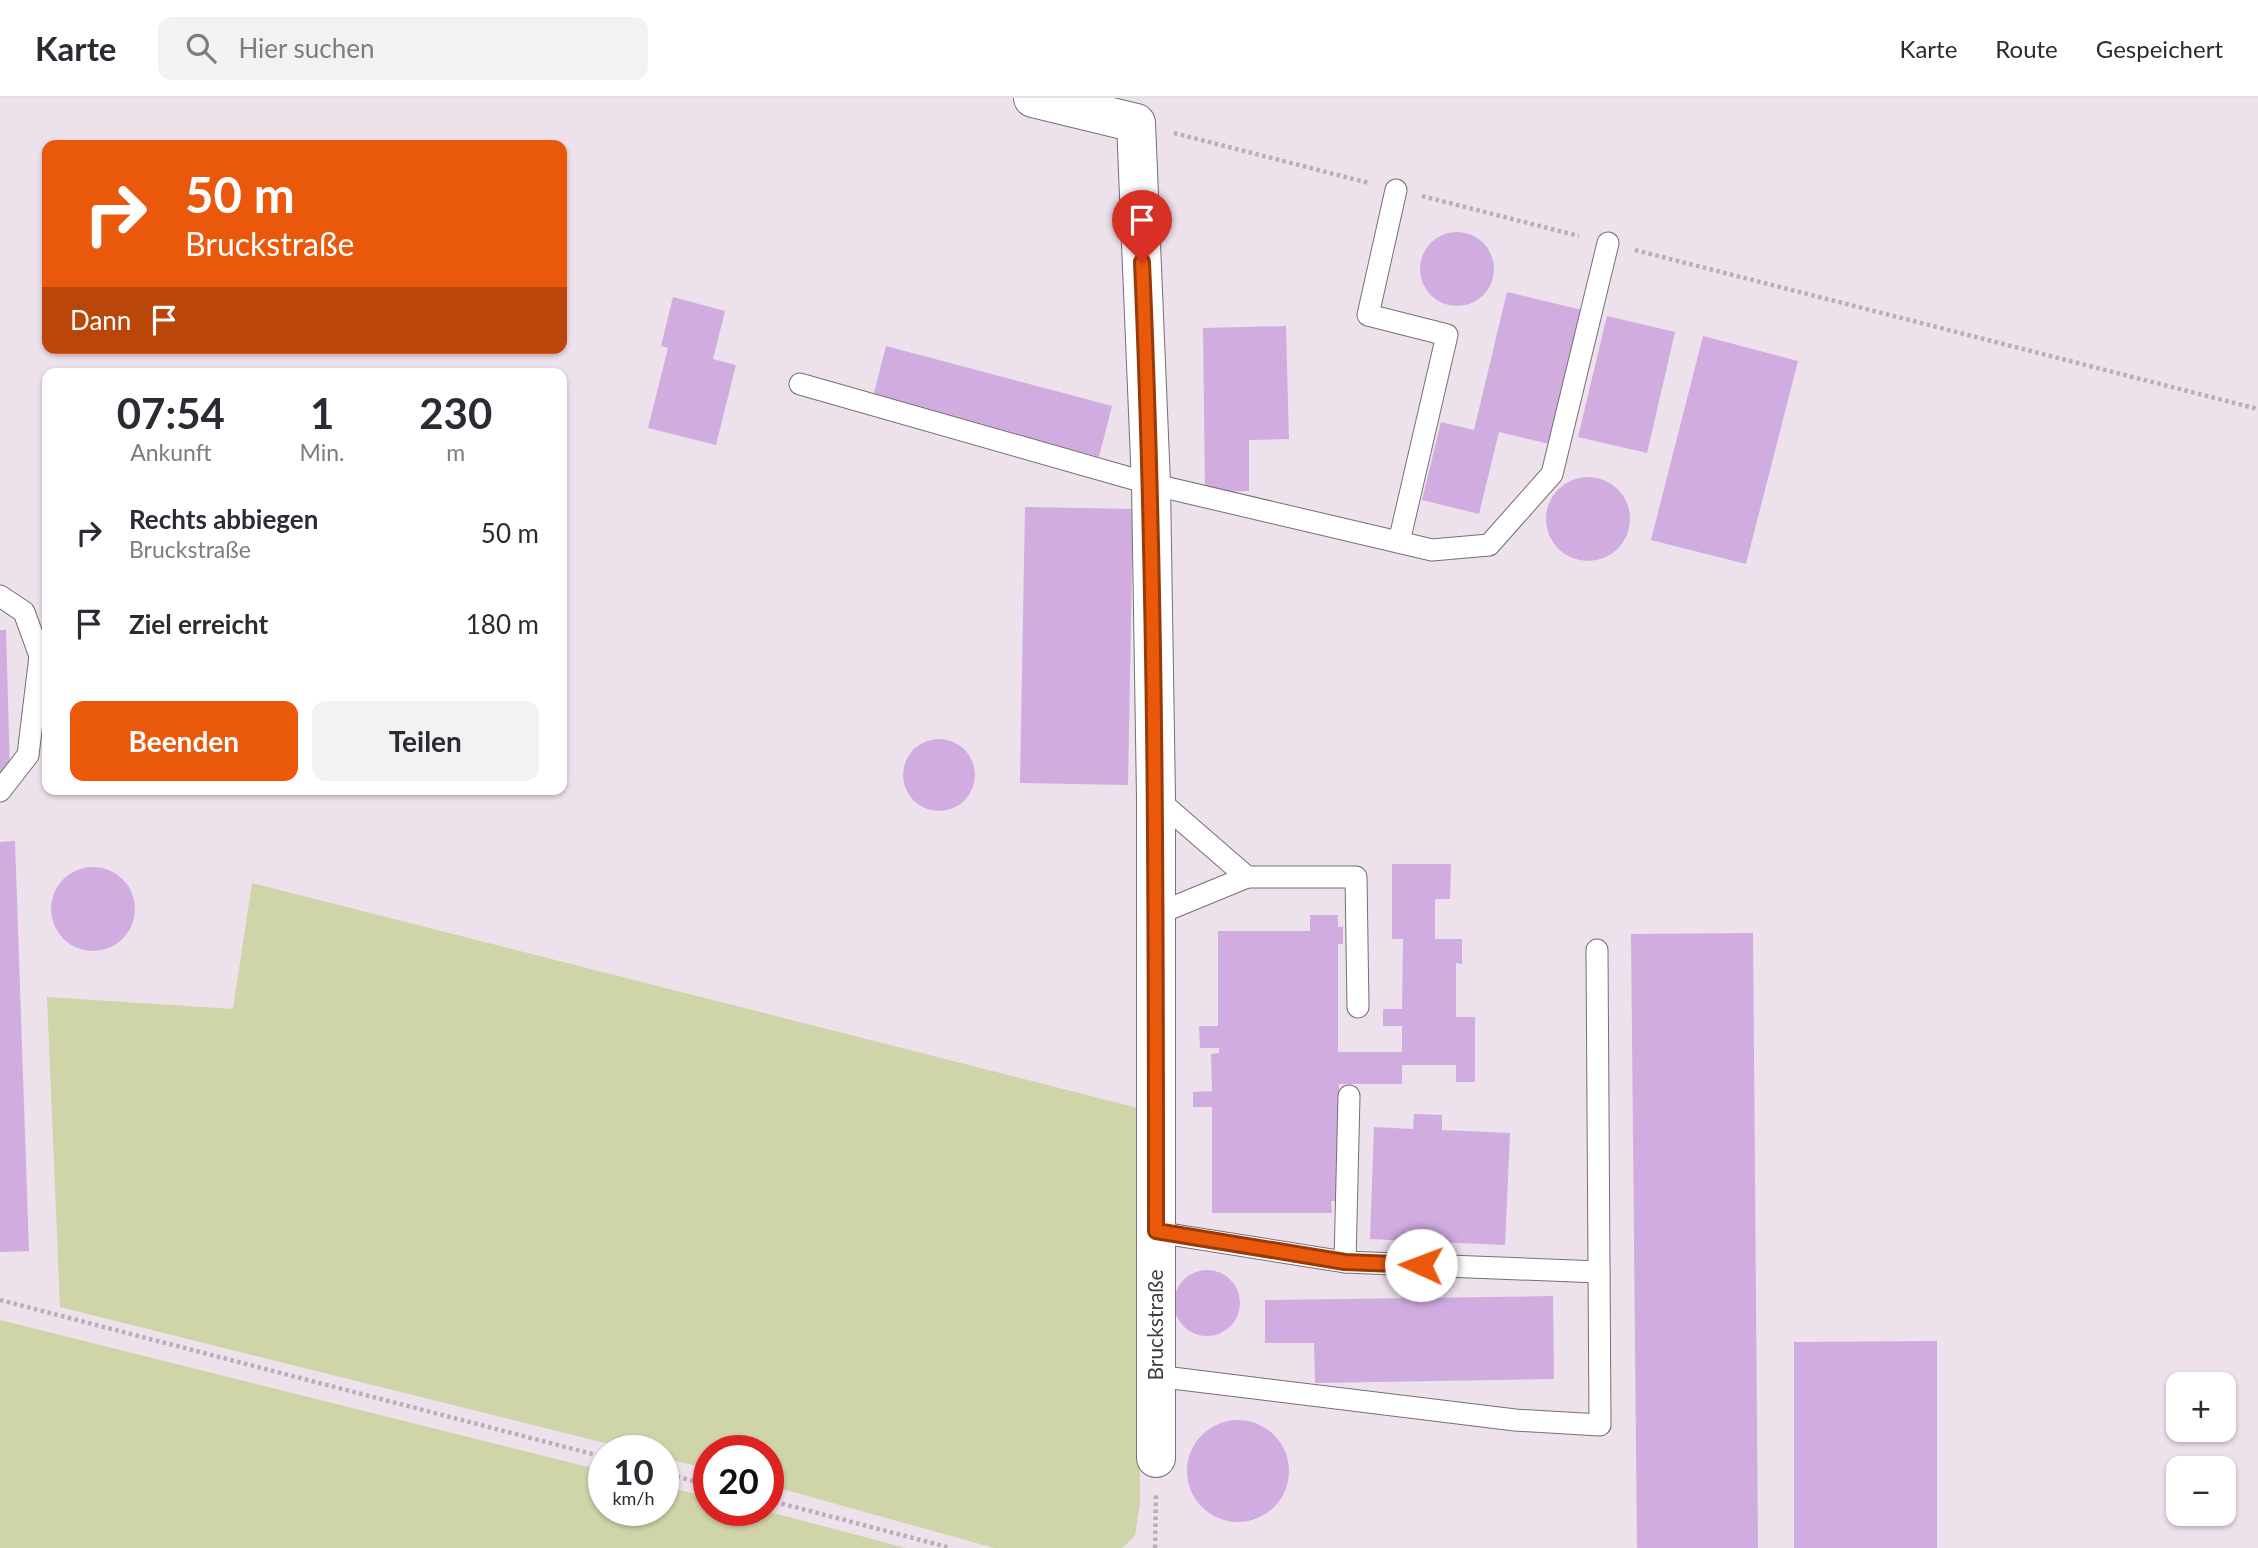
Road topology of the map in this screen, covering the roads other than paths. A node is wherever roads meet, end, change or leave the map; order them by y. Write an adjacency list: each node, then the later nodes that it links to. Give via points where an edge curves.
1 (1033, 98): 5 (street, Bruckstraße, via 1136,124)
2 (1396, 190): 6 (lane, via 1368,315 1447,335)
3 (1608, 243): 6 (lane, via 1552,474 1489,545 1432,550)
4 (800, 384): 5 (lane)
5 (1151, 484): 6 (lane); 9 (street, Bruckstraße)
6 (1399, 542)
7 (0, 596): 8 (lane, via 24,612 40,656 28,755)
8 (0, 791)
9 (1156, 798): 10 (lane); 11 (street, Bruckstraße)
10 (1247, 877): 11 (lane); 13 (lane, via 1356,877)
11 (1157, 914): 15 (street, Bruckstraße)
12 (1597, 950): 17 (lane)
13 (1357, 1007)
14 (1349, 1096): 16 (lane)
15 (1156, 1231): 16 (lane); 18 (street, Bruckstraße)
16 (1345, 1262): 17 (lane)
17 (1599, 1272): 18 (lane, via 1600,1425 1515,1420)
18 (1156, 1376): 19 (street, Bruckstraße)
19 (1156, 1458)

